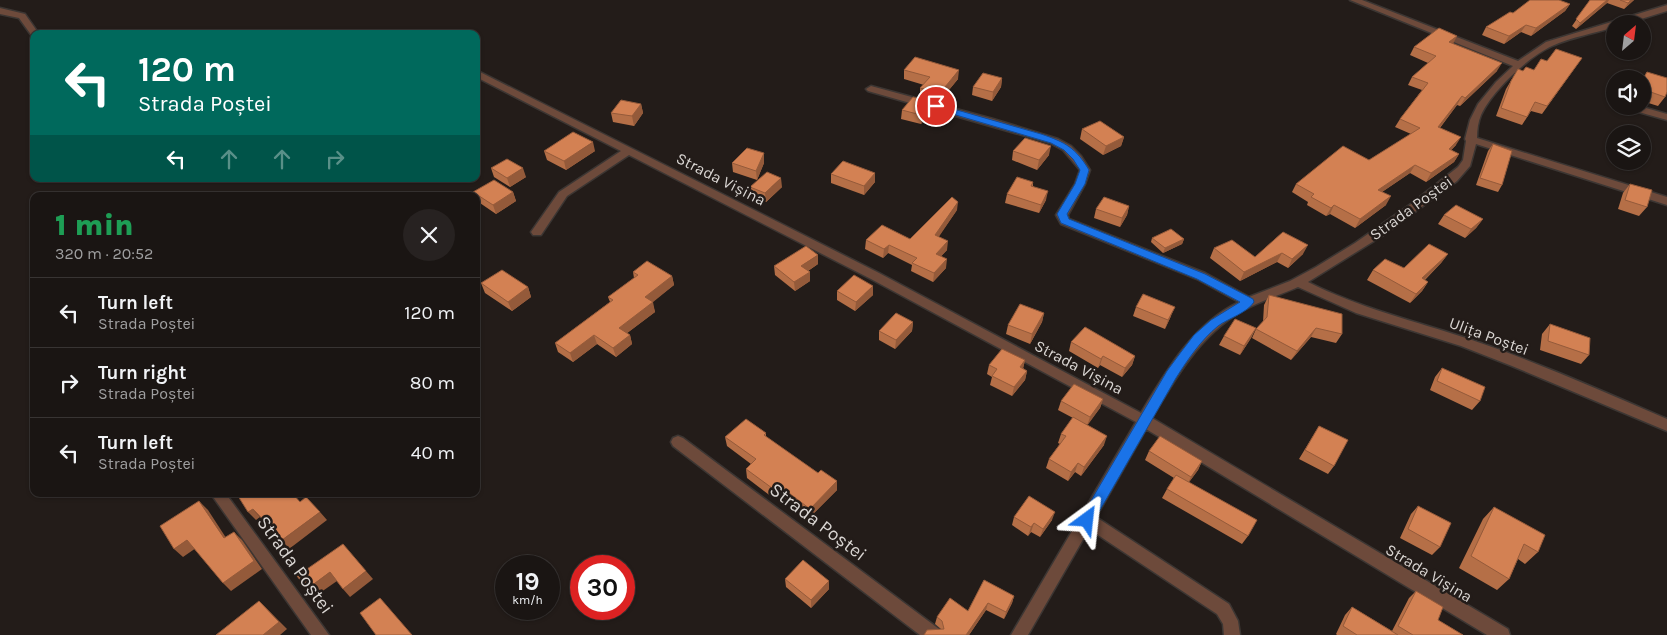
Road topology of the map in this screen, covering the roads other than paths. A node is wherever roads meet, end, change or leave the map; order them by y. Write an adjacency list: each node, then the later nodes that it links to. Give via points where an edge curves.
1 (1354, 0): 5 (street)
2 (1667, 8): 5 (street, Strada Poștei, via 1549,44)
3 (0, 10): 4 (street, via 22,16)
4 (32, 30)
5 (1520, 65): 10 (street, Strada Poștei, via 1481,108)
6 (480, 75): 11 (street, Strada Vișina)
7 (870, 89): 15 (street, via 989,121 1067,148 1085,170 1062,214 1065,221 1201,276)
8 (1651, 112): 9 (street)
9 (1667, 117)
10 (1470, 139): 12 (street); 14 (street, Strada Poștei, via 1469,158 1451,180 1362,243)
11 (629, 150): 13 (street, via 564,194); 16 (street, Strada Vișina, via 875,276)
12 (1667, 201)
13 (537, 232)
14 (1299, 282): 15 (street, Strada Poștei); 17 (street, Ulița Poștei, via 1346,305 1468,344)
15 (1249, 302): 16 (street, Strada Poștei, via 1229,312 1198,338 1171,374)
16 (1144, 421): 20 (street, Strada Poștei); 25 (street, Strada Vișina)
17 (1667, 425)
18 (678, 442): 22 (street, Strada Poștei)
19 (220, 497): 21 (street, Strada Poștei)
20 (1087, 520): 23 (street, Strada Poștei); 24 (street, via 1223,609 1230,618)
21 (321, 635)
22 (933, 635)
23 (1019, 635)
24 (1232, 635)
25 (1502, 635)

